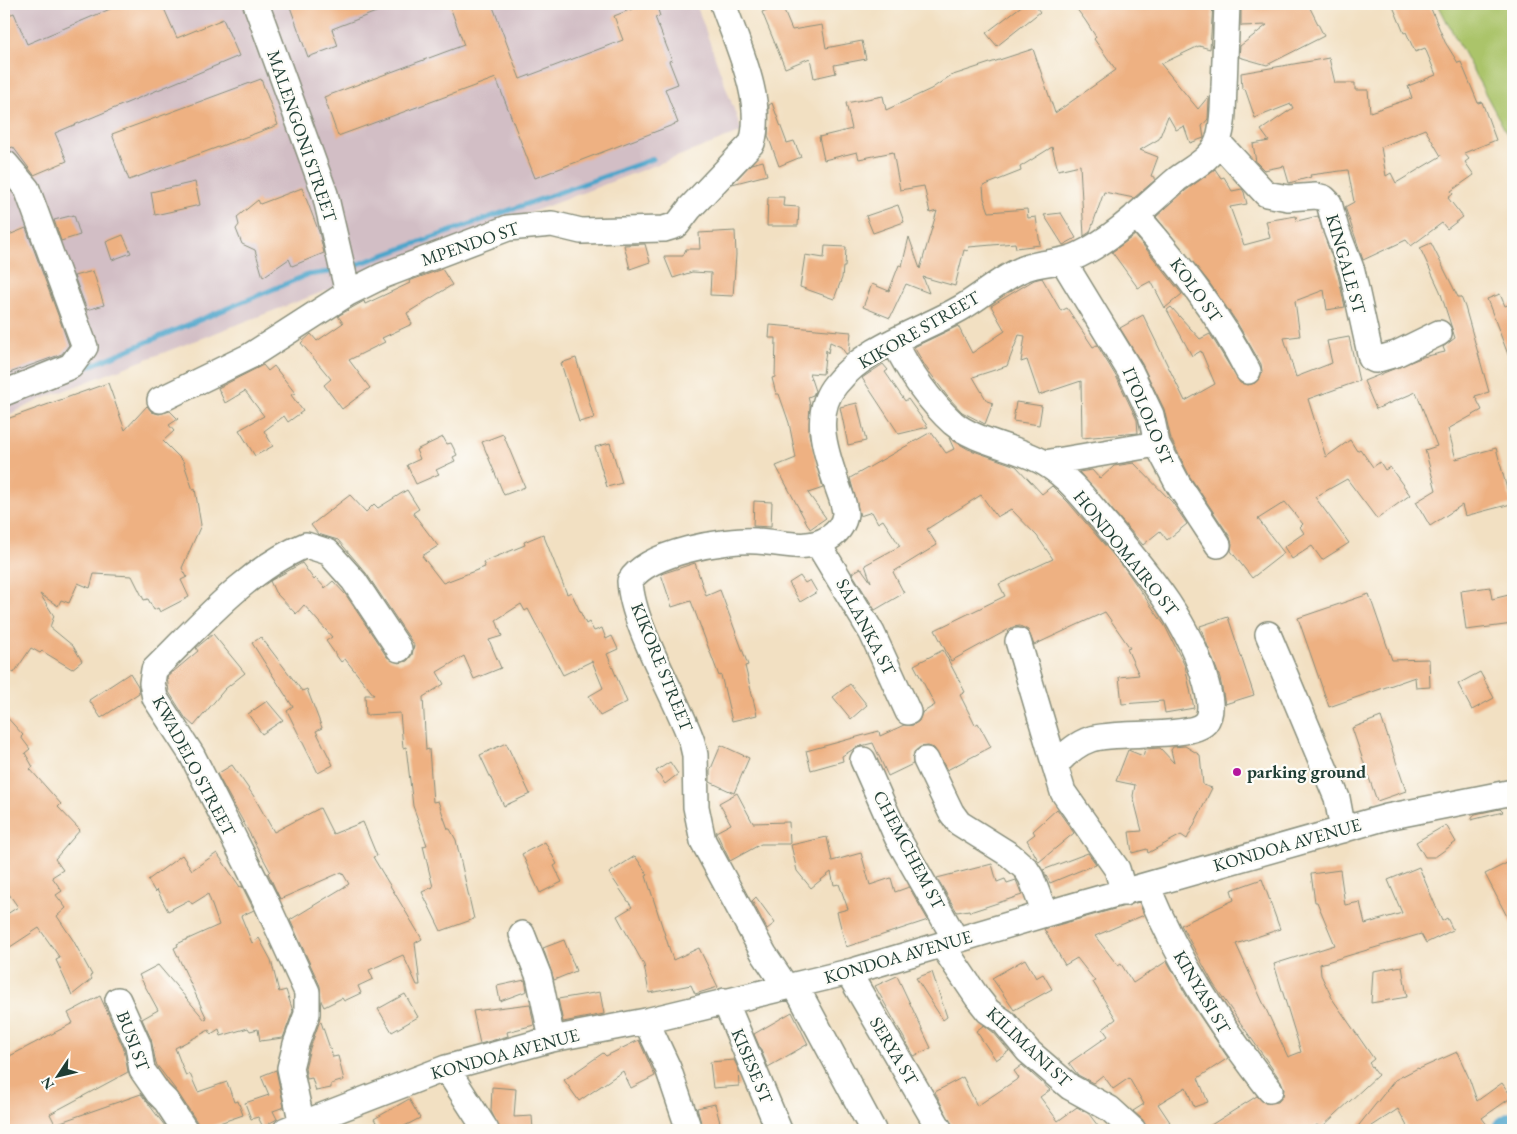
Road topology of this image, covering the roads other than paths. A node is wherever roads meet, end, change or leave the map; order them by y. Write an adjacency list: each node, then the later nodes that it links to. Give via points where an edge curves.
1 (256, 4): 8 (street, MALENGONI STREET, via 325,194)
2 (723, 4): 8 (street, MPENDO ST, via 752,90 756,132 752,143 676,225 664,229 581,231 552,224 508,228 382,276)
3 (1227, 4): 4 (street, via 1223,104)
4 (1218, 142): 6 (street, KIKORE STREET, via 1213,152); 9 (street, KINGALE ST, via 1266,194 1288,198 1316,196 1329,203 1352,271 1371,358 1375,360 1396,354)
5 (4, 164): 12 (street, via 27,189 85,347 70,366)
6 (1136, 215): 7 (street, KIKORE STREET, via 1092,248); 11 (street, KOLO ST, via 1209,307 1237,348)
7 (1063, 261): 10 (street, KIKORE STREET, via 1021,269 962,307); 14 (street, ITOLOLO ST, via 1130,371 1151,415)
8 (346, 281): 13 (street, MPENDO ST, via 250,356)
9 (1439, 333)
10 (894, 341): 15 (street, HONDOMAIRO ST, via 914,376 955,425); 16 (street, KIKORE STREET, via 848,371 827,396 822,418 825,446 845,508 845,518 837,531)
11 (1248, 371)
12 (4, 393)
13 (160, 400)
14 (1157, 444): 15 (street); 17 (street, ITOLOLO ST, via 1178,484)
15 (1045, 463): 24 (street, HONDOMAIRO ST, via 1084,498 1165,597 1199,658 1211,699 1204,724 1189,731 1091,739 1065,754)
16 (818, 544): 21 (street, SALANKA ST, via 872,633); 32 (street, KIKORE STREET, via 742,541 699,547 657,560 639,570 630,581 632,597 645,632 692,742 696,806 703,841 726,886)
17 (1218, 545)
18 (1268, 634): 26 (street, via 1337,798)
19 (1018, 642): 24 (street)
20 (399, 649): 40 (street, KWADELO STREET, via 354,581 328,552 306,545 275,561 238,588 154,670 155,698 192,755 307,992 307,1014 290,1068)
21 (908, 712)
22 (863, 760): 30 (street, CHEMCHEM ST)
23 (926, 760): 28 (street, via 959,823 1026,869)
24 (1055, 766): 27 (street, via 1063,792)
25 (1513, 792): 26 (street, KONDOA AVENUE, via 1387,817)
26 (1343, 830): 27 (street, KONDOA AVENUE)
27 (1135, 890): 28 (street, KONDOA AVENUE); 38 (street, KINYASI ST, via 1172,942 1228,1036)
28 (1045, 914): 30 (street, KONDOA AVENUE)
29 (522, 934): 36 (street, via 539,977)
30 (949, 942): 31 (street, KONDOA AVENUE); 47 (street, KILIMANI ST, via 977,998 988,1011 1004,1022 1028,1051 1070,1087 1110,1109)
31 (848, 972): 32 (street, KONDOA AVENUE); 46 (street, SERYA ST)
32 (790, 986): 34 (street, KONDOA AVENUE); 45 (street)
33 (118, 1000): 41 (street, BUSI ST, via 138,1045 142,1070)
34 (726, 1001): 35 (street, KONDOA AVENUE); 44 (street, KISESE ST)
35 (646, 1021): 36 (street, KONDOA AVENUE); 43 (street, via 668,1068)
36 (552, 1039): 37 (street, KONDOA AVENUE)
37 (446, 1068): 39 (street, KONDOA AVENUE); 42 (street)
38 (1270, 1090)
39 (335, 1123): 40 (street, KONDOA AVENUE)
40 (294, 1128)
41 (185, 1130)
42 (486, 1130)
43 (689, 1130)
44 (779, 1130)
45 (873, 1130)
46 (940, 1130)
47 (1133, 1130)

